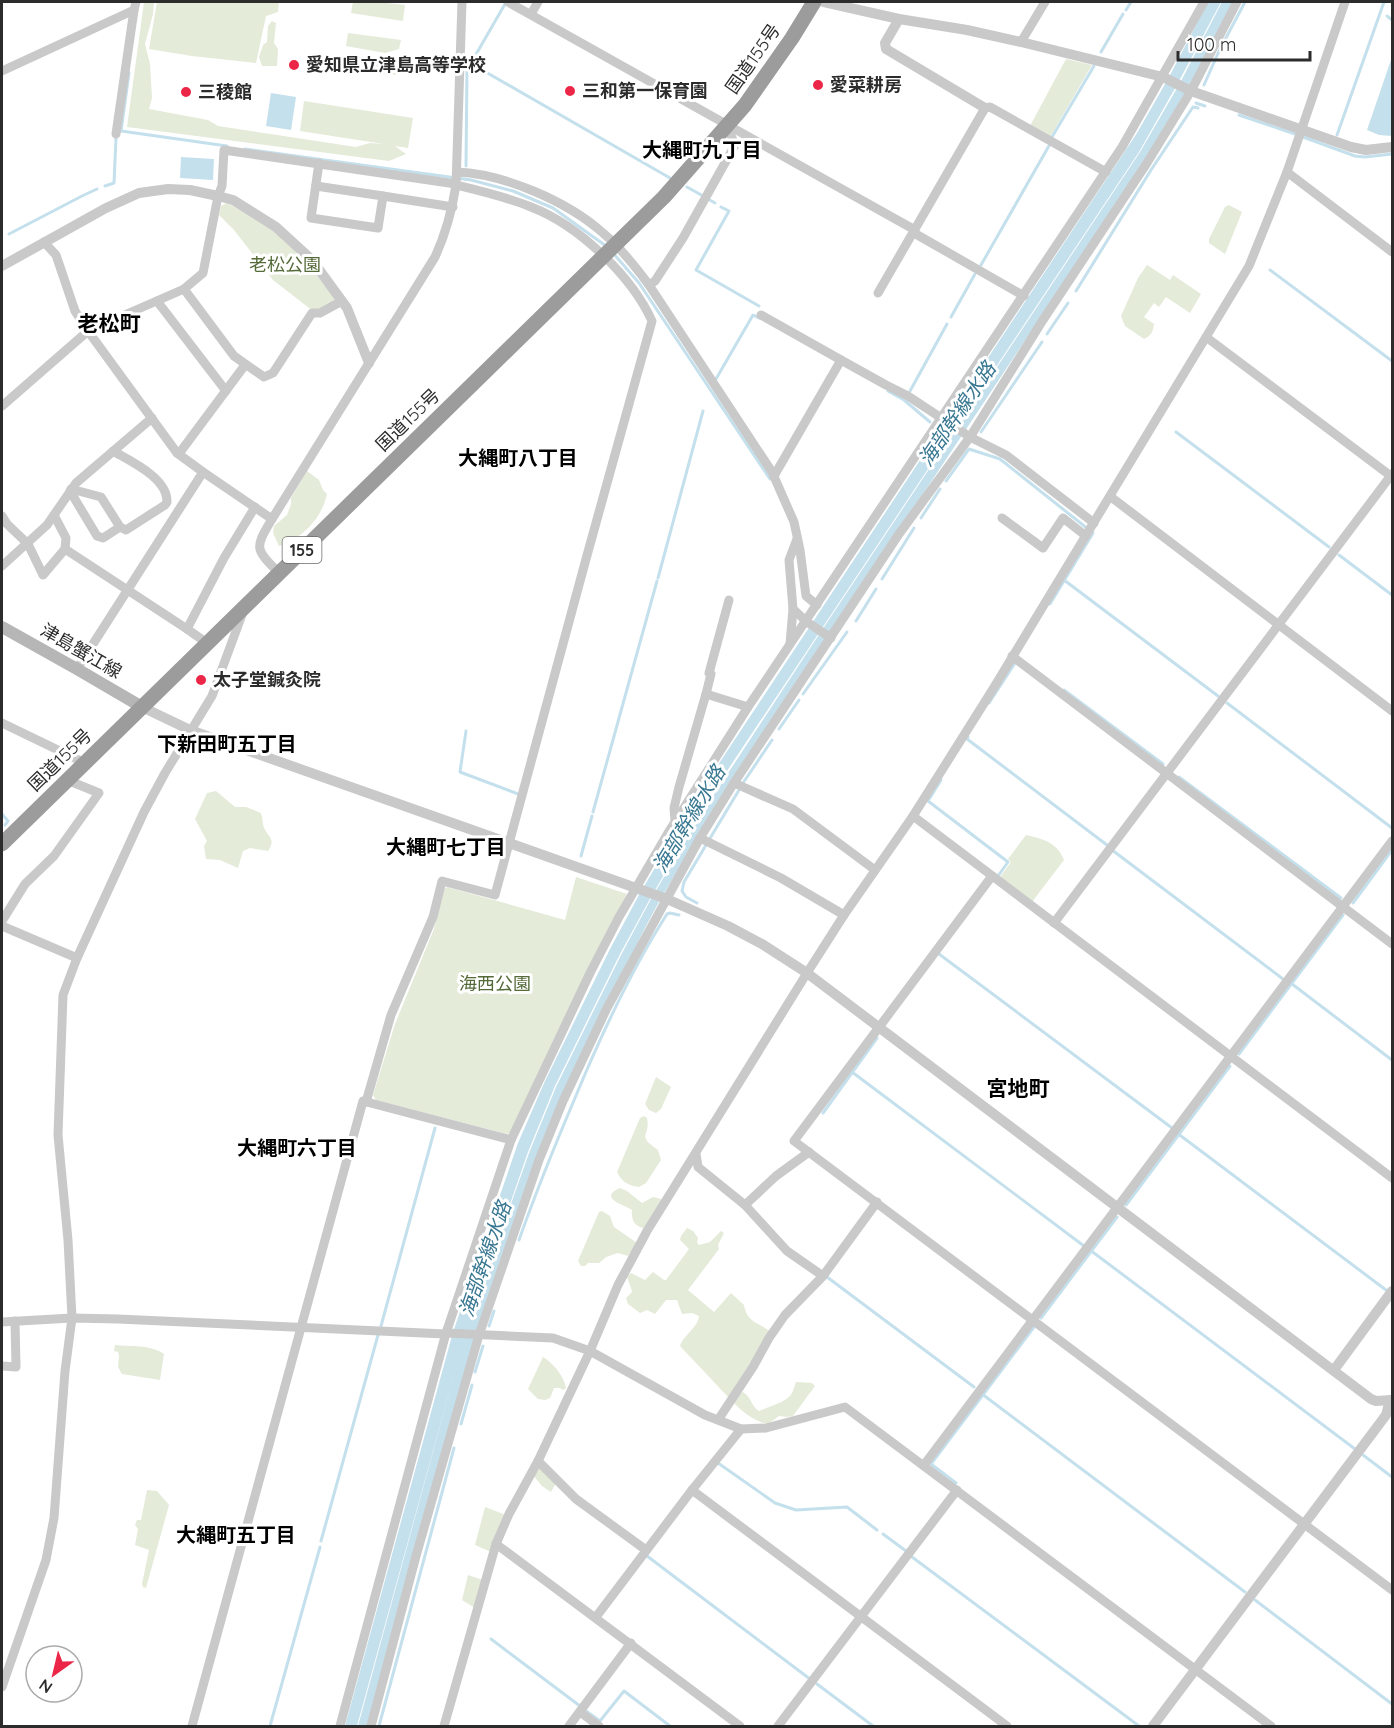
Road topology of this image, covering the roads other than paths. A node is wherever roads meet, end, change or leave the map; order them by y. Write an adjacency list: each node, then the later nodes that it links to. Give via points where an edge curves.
1 (462, 2): 25 (street)
2 (508, 2): 11 (street)
3 (538, 2): 11 (street)
4 (814, 2): 18 (highway, 国道155号 / 155, via 765,78)
5 (824, 2): 12 (street)
6 (1045, 2): 13 (street)
7 (1204, 2): 15 (street)
8 (1237, 2): 16 (street)
9 (1345, 2): 19 (street)
10 (135, 6): 14 (street); 20 (street)
11 (531, 14): 18 (street)
12 (899, 19): 13 (street); 17 (street, via 885,43 886,49)
13 (1021, 42): 15 (street)
14 (2, 71)
15 (1165, 78): 16 (street); 23 (street)
16 (1190, 90): 19 (street); 52 (street)
17 (986, 108): 23 (street); 30 (street)
18 (727, 126): 30 (street); 32 (highway, 国道155号 / 155); 35 (street, via 735,145 683,238)
19 (1302, 130): 21 (street, via 1360,150); 24 (street)
20 (116, 134)
21 (1392, 147)
22 (319, 163): 25 (street); 26 (street); 27 (street, via 224,150)
23 (1106, 172): 38 (street)
24 (1287, 172): 33 (street); 44 (street, via 1250,266)
25 (456, 180): 29 (street); 32 (street, via 530,206 587,241); 32 (street, via 471,173 542,194 602,232)
26 (316, 186): 28 (street); 28 (street, via 311,218 378,228)
27 (218, 196): 31 (street, via 168,189 139,193); 36 (street, via 203,273); 40 (street, via 232,200 276,227 312,260)
28 (383, 196): 29 (street)
29 (453, 207): 46 (street, via 435,257)
30 (915, 232): 37 (street); 38 (street)
31 (44, 242): 34 (street); 43 (street, via 56,255 75,311)
32 (612, 249): 35 (street, via 633,263); 41 (street, via 630,284); 72 (highway, 国道155号 / 155)
33 (1392, 252)
34 (2, 266)
35 (649, 285): 41 (street)
36 (184, 289): 39 (street); 47 (street)
37 (878, 294)
38 (1024, 296): 51 (street)
39 (157, 301): 43 (street); 48 (street)
40 (342, 301): 46 (street); 47 (street, via 312,313 273,373 264,377)
41 (653, 305): 56 (street); 101 (street, via 652,321)
42 (761, 315): 45 (street)
43 (88, 331): 49 (street); 50 (street)
44 (1206, 337): 57 (street); 59 (street)
45 (841, 360): 51 (street); 56 (street)
46 (369, 363): 64 (street)
47 (245, 365): 48 (street)
48 (226, 391): 54 (street)
49 (2, 406)
50 (152, 418): 53 (street); 54 (street)
51 (942, 418): 52 (street); 75 (street)
52 (970, 437): 65 (street, via 1006,455); 82 (street, via 899,534)
53 (113, 451): 58 (street); 66 (street, via 152,474 168,498 165,505 126,530)
54 (177, 453): 55 (street)
55 (203, 472): 60 (street); 73 (street)
56 (774, 476): 68 (street)
57 (1392, 476): 79 (street)
58 (71, 490): 61 (street); 66 (street, via 100,497); 66 (street, via 97,536 103,538)
59 (1111, 496): 65 (street); 79 (street)
60 (255, 507): 64 (street); 81 (street)
61 (54, 515): 69 (street); 70 (street, via 66,538)
62 (2, 516): 69 (street)
63 (1002, 518): 67 (street, via 1043,548 1063,518)
64 (272, 519): 72 (street, via 258,548)
65 (1094, 523): 67 (street)
66 (120, 527)
67 (1086, 536): 85 (street)
68 (797, 537): 75 (street, via 807,596); 77 (street, via 789,560)
69 (28, 543): 70 (street, via 43,575); 71 (street)
70 (65, 549): 73 (street)
71 (2, 566)
72 (279, 573): 76 (highway, 国道155号 / 155)
73 (128, 589): 81 (street); 86 (street)
74 (729, 600): 87 (street)
75 (818, 604): 78 (street)
76 (245, 606): 83 (highway, 国道155号 / 155); 92 (street, via 212,696)
77 (792, 609): 78 (street); 84 (street)
78 (808, 622): 82 (street); 84 (street)
79 (1279, 624): 90 (street); 94 (street)
80 (2, 627): 86 (main road, 津島蟹江線)
81 (187, 629): 83 (street)
82 (831, 638): 96 (street)
83 (207, 643): 88 (highway, 国道155号 / 155)
84 (790, 646): 89 (street)
85 (1012, 656): 94 (street); 97 (street)
86 (77, 669): 88 (main road, 津島蟹江線)
87 (706, 694): 89 (street); 98 (street, via 679,787)
88 (142, 707): 92 (street); 93 (highway, 国道155号 / 155)
89 (748, 707): 98 (street)
90 (1392, 711)
91 (2, 723): 93 (street)
92 (190, 730): 101 (street); 113 (street, via 144,812)
93 (85, 763): 95 (highway, 国道155号 / 155)
94 (1167, 773): 107 (street); 110 (street)
95 (67, 780): 102 (highway, 国道155号 / 155); 109 (street, via 99,793 54,856 25,884)
96 (734, 783): 99 (street); 103 (street, via 793,809)
97 (913, 816): 103 (street); 104 (street)
98 (675, 821): 105 (street)
99 (700, 838): 106 (street); 108 (street)
100 (1392, 841): 107 (street)
101 (509, 843): 105 (street); 117 (street, via 495,895 442,881 433,917 391,1015)
102 (2, 844)
103 (875, 870): 108 (street)
104 (992, 876): 110 (street); 115 (street)
105 (638, 889): 106 (street); 118 (street, via 590,973)
106 (665, 898): 114 (street, via 728,926); 135 (street, via 563,1101)
107 (1343, 907): 112 (street); 116 (street)
108 (844, 915): 114 (street)
109 (2, 921)
110 (1054, 922): 116 (street)
111 (2, 926): 113 (street)
112 (1392, 944)
113 (77, 958): 129 (street, via 63,995 58,1135)
114 (807, 973): 115 (street); 120 (street)
115 (879, 1027): 119 (street, via 794,1141); 126 (street)
116 (1231, 1056): 123 (street); 126 (street)
117 (366, 1102): 118 (street); 133 (street, via 363,1101)
118 (511, 1140): 134 (street)
119 (809, 1152): 124 (street); 125 (street)
120 (696, 1154): 121 (street); 122 (street)
121 (698, 1167): 122 (street); 125 (street)
122 (685, 1173): 136 (street, via 618,1285)
123 (1392, 1178)
124 (877, 1202): 127 (street); 130 (street)
125 (745, 1205): 127 (street, via 787,1251)
126 (1118, 1207): 130 (street); 138 (street)
127 (823, 1276): 140 (street, via 785,1315)
128 (1392, 1291): 138 (street)
129 (72, 1318): 131 (street); 133 (street); 154 (street, via 52,1529 46,1560)
130 (1033, 1320): 143 (street); 146 (street)
131 (15, 1321): 132 (street); 137 (street, via 16,1367)
132 (2, 1322)
133 (302, 1328): 134 (street); 156 (street)
134 (447, 1333): 135 (street); 157 (street)
135 (478, 1335): 136 (street, via 553,1338); 158 (street)
136 (590, 1351): 140 (street); 142 (street)
137 (2, 1366)
138 (1334, 1370): 139 (street, via 1371,1399)
139 (1391, 1400): 146 (street, via 1386,1415)
140 (718, 1420): 141 (street)
141 (741, 1429): 143 (street, via 766,1428 845,1407); 144 (street)
142 (538, 1461): 147 (street); 148 (street, via 576,1499)
143 (924, 1465): 145 (street)
144 (692, 1490): 148 (street); 151 (street)
145 (957, 1490): 151 (street); 153 (street)
146 (1305, 1524): 149 (street); 153 (street)
147 (496, 1544): 150 (street); 159 (street)
148 (646, 1550): 150 (street)
149 (1392, 1590)
150 (596, 1617): 152 (street)
151 (860, 1617): 163 (street); 164 (street)
152 (631, 1643): 155 (street); 162 (street)
153 (1196, 1669): 165 (street); 166 (street)
154 (2, 1687)
155 (580, 1712): 160 (street); 161 (street)
156 (192, 1726)
157 (340, 1726)
158 (371, 1726)
159 (444, 1726)
160 (569, 1726)
161 (599, 1726)
162 (740, 1726)
163 (778, 1726)
164 (1007, 1726)
165 (1153, 1726)
166 (1271, 1726)

